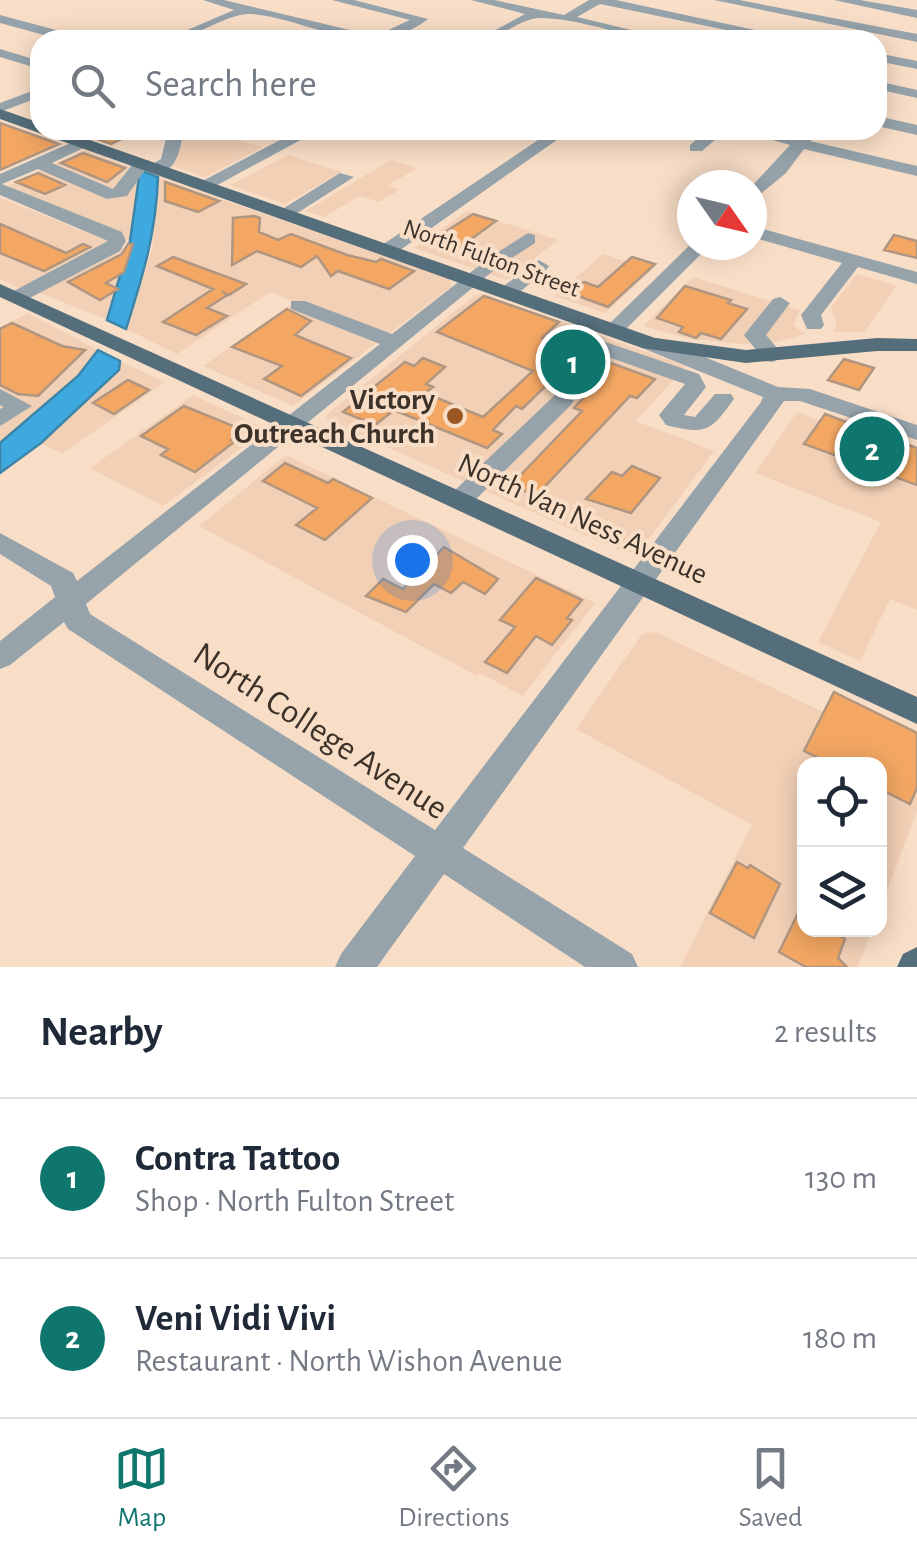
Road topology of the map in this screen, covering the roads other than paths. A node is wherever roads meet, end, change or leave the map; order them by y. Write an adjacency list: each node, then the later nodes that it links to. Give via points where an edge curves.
1 (208, 0): 9 (street)
2 (270, 0): 9 (street)
3 (338, 0): 18 (street, via 422,19)
4 (477, 0): 10 (street)
5 (598, 0): 12 (street); 14 (street)
6 (720, 0): 8 (street)
7 (840, 0): 11 (street)
8 (754, 3): 14 (street); 23 (street)
9 (247, 10): 16 (street); 17 (street)
10 (536, 12): 12 (street); 19 (street)
11 (915, 12): 25 (street)
12 (564, 18): 20 (street)
13 (0, 19): 15 (street)
14 (722, 25): 21 (street); 22 (street)
15 (40, 30)
16 (196, 30)
17 (332, 30)
18 (397, 30)
19 (503, 30)
20 (620, 30)
21 (715, 30)
22 (746, 30)
23 (877, 30)
24 (887, 32): 25 (street)
25 (891, 33): 26 (street); 27 (street)
26 (887, 37)
27 (917, 38)
28 (1, 54): 30 (street)
29 (887, 59): 31 (street)
30 (30, 62)
31 (917, 65)
32 (887, 87): 33 (street)
33 (917, 94)
34 (30, 97): 35 (street)
35 (0, 111): 36 (main road, North Fulton Street)
36 (30, 123)
37 (887, 123): 38 (street)
38 (917, 130)
39 (77, 140): 46 (main road, North Fulton Street)
40 (176, 140): 49 (street, via 169,161)
41 (292, 140): 54 (street)
42 (548, 140): 59 (street)
43 (706, 140): 47 (street)
44 (803, 140): 53 (street)
45 (816, 140): 50 (street)
46 (80, 141): 48 (street); 49 (main road, North Fulton Street)
47 (696, 148)
48 (38, 164): 49 (street, via 113,194); 52 (street)
49 (147, 168): 54 (main road, North Fulton Street)
50 (917, 171)
51 (346, 177): 56 (street)
52 (0, 180)
53 (767, 180)
54 (204, 185): 56 (main road, North Fulton Street)
55 (0, 189): 66 (street, via 116,241)
56 (284, 213): 59 (main road, North Fulton Street)
57 (767, 235): 61 (street)
58 (528, 239): 63 (street)
59 (389, 249): 63 (main road, North Fulton Street)
60 (686, 260): 71 (street)
61 (854, 260): 64 (street); 70 (street, via 811,315)
62 (540, 266): 65 (street)
63 (487, 270): 65 (main road, North Fulton Street); 73 (street)
64 (917, 278)
65 (508, 292): 69 (main road, North Fulton Street)
66 (9, 294): 82 (main road, North Van Ness Avenue)
67 (780, 303): 75 (street, via 755,335)
68 (298, 305): 73 (street)
69 (589, 321): 71 (main road, North Fulton Street); 76 (street, via 578,340)
70 (814, 326)
71 (614, 330): 72 (main road, North Fulton Street)
72 (650, 342): 75 (main road); 76 (street, North Fulton Street)
73 (396, 343): 82 (street)
74 (917, 346): 75 (main road, via 860,344)
75 (773, 356)
76 (696, 377): 78 (street); 78 (street, via 674,420 701,426); 80 (street, North Fulton Street)
77 (0, 396): 81 (street, via 20,406)
78 (723, 399): 80 (street)
79 (563, 400): 84 (street)
80 (769, 404): 83 (street, North Fulton Street, via 804,394); 86 (street)
81 (0, 419)
82 (295, 423): 84 (main road, North Van Ness Avenue); 87 (street)
83 (917, 433)
84 (460, 500): 86 (main road, North Van Ness Avenue)
85 (0, 542): 87 (street, North College Avenue, via 63,580)
86 (640, 582): 89 (main road, North Van Ness Avenue); 90 (street)
87 (71, 599): 88 (street); 90 (street, North College Avenue, via 78,621)
88 (0, 657)
89 (917, 711)
90 (438, 853): 91 (street); 92 (street, North College Avenue)
91 (354, 967)
92 (619, 967)

